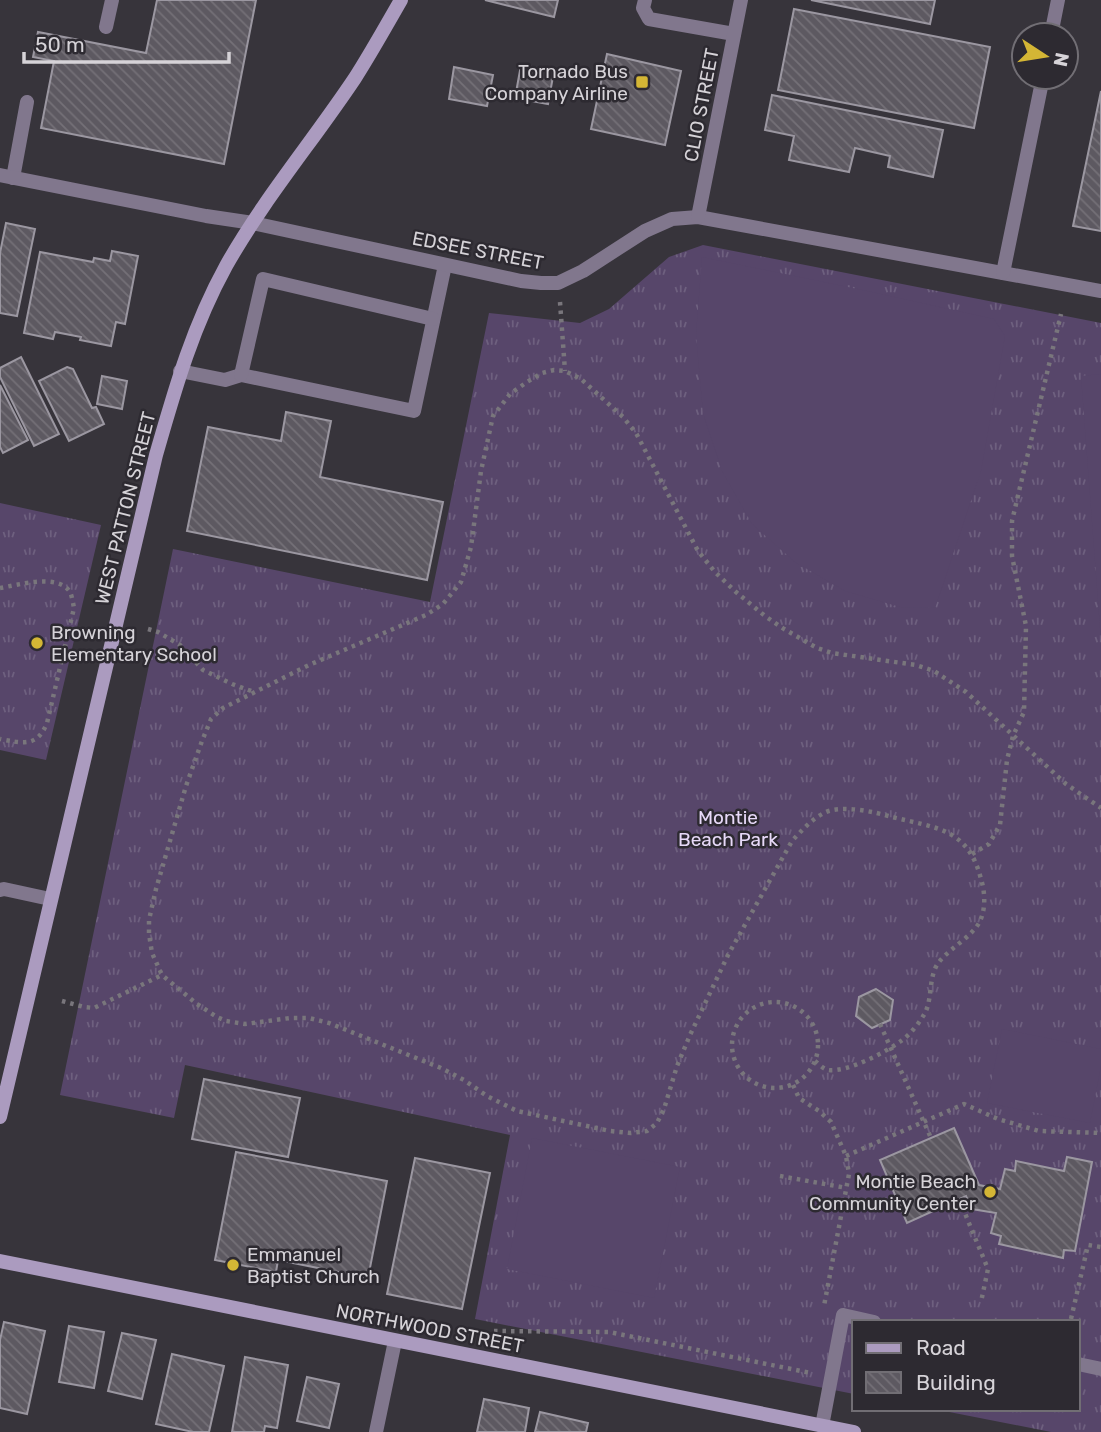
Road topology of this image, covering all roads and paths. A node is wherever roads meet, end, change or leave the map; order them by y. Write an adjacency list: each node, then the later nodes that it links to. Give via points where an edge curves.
1 (112, 0): 7 (street)
2 (401, 0): 13 (street, WEST PATTON STREET, via 355,77)
3 (645, 0): 8 (street, via 643,8 649,19)
4 (741, 0): 8 (street, CLIO STREET)
5 (1058, 0): 6 (street)
6 (1054, 21)
7 (106, 27)
8 (734, 34): 12 (street, CLIO STREET)
9 (1040, 91): 15 (street)
10 (27, 102): 11 (street)
11 (7, 176): 13 (street, EDSEE STREET)
12 (698, 217): 15 (street, EDSEE STREET); 16 (street, EDSEE STREET, via 672,219 645,231)
13 (253, 223): 14 (street, EDSEE STREET); 20 (street, WEST PATTON STREET, via 207,304)
14 (445, 265): 16 (street, EDSEE STREET, via 521,281); 19 (street)
15 (1003, 273): 17 (street, EDSEE STREET)
16 (558, 283): 21 (path)
17 (1101, 291)
18 (1061, 314): 26 (path, via 1012,521 1012,556 1026,626 1024,712)
19 (433, 319): 22 (street, via 414,411); 22 (street, via 263,279)
20 (180, 371): 22 (street, via 225,380); 31 (street, WEST PATTON STREET)
21 (565, 371): 25 (path, via 542,373 527,382 510,394 493,416 471,547 461,582 443,604); 26 (path, via 581,379 623,417 636,433 698,551 765,616 832,653 934,671 966,692)
22 (241, 375)
23 (0, 588): 27 (path, via 60,583 74,608 42,734 23,744)
24 (148, 629): 25 (path, via 180,645 203,670)
25 (255, 692): 32 (path, via 222,708 211,719 186,786 149,920 152,953)
26 (1013, 736): 28 (path, via 1066,784); 29 (path, via 1000,825 989,844)
27 (0, 739)
28 (1101, 808)
29 (972, 854): 32 (path, via 958,839 934,826 879,813 842,809 826,812 807,825 792,841 728,955 690,1035 657,1123 631,1133 517,1111 441,1068 329,1023 309,1018 246,1024 226,1021); 35 (path, via 984,890 980,922 938,963 926,1010 912,1031)
30 (0, 890): 31 (street)
31 (50, 899): 38 (street, WEST PATTON STREET)
32 (162, 975): 33 (path, via 94,1008)
33 (62, 1001)
34 (880, 1024): 35 (path)
35 (891, 1047): 36 (path, via 839,1070 825,1070); 39 (path)
36 (815, 1061): 37 (path); 37 (path, via 818,1041 814,1026 793,1006 764,1003 739,1020 732,1049 745,1076 767,1088)
37 (793, 1085): 42 (path, via 799,1098 831,1122)
38 (0, 1117)
39 (923, 1122): 40 (path, via 964,1104 1039,1130); 41 (path); 42 (path)
40 (1101, 1133)
41 (930, 1138)
42 (846, 1156): 44 (path)
43 (780, 1176): 44 (path)
44 (846, 1188): 49 (path)
45 (959, 1199): 48 (path, via 988,1269)
46 (1101, 1247): 50 (path, via 1088,1245)
47 (0, 1261): 53 (street, NORTHWOOD STREET)
48 (981, 1302)
49 (824, 1310)
50 (1071, 1319)
51 (865, 1320): 57 (street, via 844,1315)
52 (494, 1331): 56 (path, via 609,1332 811,1373)
53 (395, 1341): 57 (street, NORTHWOOD STREET); 58 (street)
54 (1080, 1364): 55 (street)
55 (1101, 1369)
56 (809, 1382)
57 (821, 1429): 59 (street, NORTHWOOD STREET)
58 (376, 1432)
59 (854, 1432)

